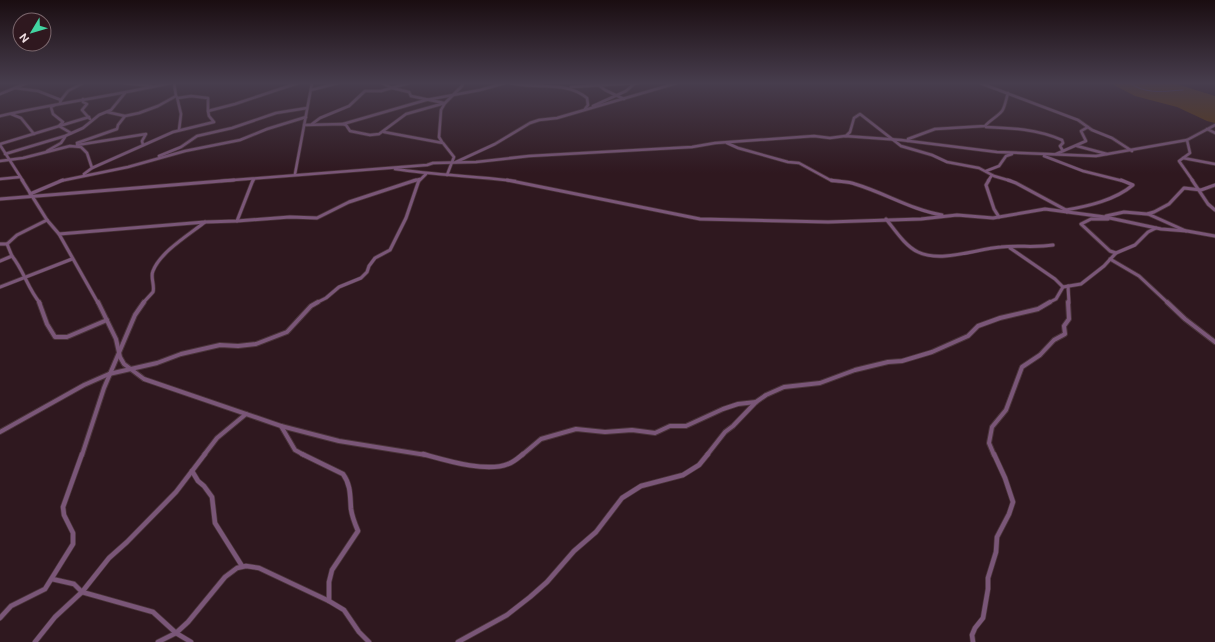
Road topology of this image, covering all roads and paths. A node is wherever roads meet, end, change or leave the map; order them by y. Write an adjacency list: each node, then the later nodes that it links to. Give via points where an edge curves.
1 (16, 113): 18 (street)
2 (53, 113): 28 (street, via 63,122)
3 (85, 113): 21 (street)
4 (105, 113): 23 (street)
5 (112, 113): 20 (street)
6 (138, 113): 20 (street)
7 (181, 113): 32 (street)
8 (208, 113): 32 (street, via 214,122)
9 (276, 113): 59 (street, via 198,136)
10 (306, 113): 22 (street)
11 (332, 113): 24 (street)
12 (379, 113): 25 (street)
13 (408, 113): 33 (street)
14 (441, 113): 42 (street, via 440,140)
15 (574, 113): 60 (street, via 530,123 495,144)
16 (1000, 113): 29 (street)
17 (1060, 113): 30 (street)
18 (12, 114): 19 (street); 35 (street, via 21,118)
19 (0, 116)
20 (125, 116): 47 (street, via 117,129)
21 (89, 117): 23 (street); 28 (street)
22 (306, 117): 26 (street); 59 (street, via 240,140)
23 (92, 121): 36 (street)
24 (312, 124): 25 (street); 26 (street)
25 (343, 124): 33 (street, via 350,131 361,134 375,136)
26 (304, 125): 65 (street)
27 (1215, 125): 31 (street)
28 (59, 126): 35 (street); 36 (street)
29 (985, 126): 41 (street, via 935,130 910,137); 48 (street, via 1043,132 1062,140 1060,146)
30 (1088, 127): 46 (street, via 1081,131 1086,140); 49 (street)
31 (1207, 129): 34 (street); 40 (street)
32 (179, 130): 45 (street)
33 (384, 132): 42 (street)
34 (1215, 133)
35 (34, 134): 44 (street)
36 (71, 134): 37 (street)
37 (65, 136): 50 (street, via 61,143); 52 (street)
38 (845, 136): 39 (street); 39 (street, via 850,132 854,118 860,114); 43 (street, via 806,136)
39 (891, 139): 41 (street); 64 (street, via 900,146 947,162 974,166)
40 (1187, 140): 49 (street); 56 (street, via 1190,152)
41 (908, 141): 51 (street)
42 (443, 142): 60 (street, via 454,157)
43 (727, 143): 60 (street); 81 (street, via 799,163 832,180 854,183 925,212)
44 (0, 144): 52 (street)
45 (143, 145): 47 (street, via 142,141 146,134); 62 (street)
46 (1076, 145): 48 (street); 55 (street)
47 (70, 146): 50 (street); 62 (street, via 81,147 86,151)
48 (1064, 151): 54 (street)
49 (1132, 151): 55 (street)
50 (45, 152): 57 (street)
51 (1017, 153): 53 (street); 64 (street, via 1006,156 999,166)
52 (5, 154): 57 (street)
53 (1039, 154): 54 (street); 79 (street, via 1084,171 1116,178 1133,185 1104,200)
54 (1055, 154): 55 (street)
55 (1110, 155)
56 (1183, 158): 61 (street); 75 (street, via 1180,162)
57 (8, 159): 58 (street); 70 (street)
58 (0, 160)
59 (151, 160): 67 (street)
60 (454, 162): 63 (street); 68 (street)
61 (1215, 164)
62 (92, 168): 67 (street)
63 (389, 168): 65 (street); 66 (street)
64 (986, 171): 69 (street)
65 (295, 174): 72 (street)
66 (426, 174): 68 (street); 73 (street)
67 (82, 175): 76 (street, via 66,179)
68 (447, 175): 85 (street, via 526,183 700,219 828,222)
69 (992, 175): 79 (street, via 1016,183); 82 (street, via 986,185)
70 (20, 177): 71 (street); 76 (street)
71 (0, 179)
72 (254, 179): 76 (street); 87 (street)
73 (420, 179): 87 (street, via 346,203 319,218 290,217); 108 (street, via 406,218 390,250 375,258 361,278 338,287 326,298 311,306 287,332 256,344 220,345)
74 (1214, 186): 75 (street)
75 (1199, 190): 78 (street); 80 (street, via 1184,188 1168,205)
76 (31, 195): 77 (street); 86 (street)
77 (0, 199)
78 (1215, 210)
79 (1066, 211): 82 (street, via 1045,209); 83 (street)
80 (1148, 214): 83 (street, via 1128,212); 90 (street)
81 (943, 216): 82 (street); 85 (street)
82 (999, 217)
83 (1105, 217): 84 (street)
84 (1112, 218): 89 (street); 97 (street, via 1091,219 1081,224 1110,251)
85 (886, 219): 96 (street, via 916,252 922,254 935,256)
86 (47, 220): 91 (street); 94 (street, via 17,235)
87 (237, 221): 88 (street)
88 (205, 222): 91 (street); 107 (street, via 156,265 152,272 153,292 135,315)
89 (1156, 228): 90 (street); 97 (street, via 1135,245)
90 (1187, 231): 92 (street)
91 (59, 234): 99 (street)
92 (1215, 236)
93 (0, 244): 94 (street)
94 (7, 244): 98 (street)
95 (1053, 245): 96 (street, via 1034,248)
96 (1009, 247): 104 (street)
97 (1116, 253): 100 (street)
98 (12, 256): 101 (street); 102 (street, via 20,266)
99 (72, 259): 102 (street); 105 (street)
100 (1110, 259): 104 (street, via 1081,284); 106 (street, via 1139,276)
101 (0, 261)
102 (24, 278): 103 (street); 105 (street, via 40,303 47,324 55,337 67,337)
103 (0, 287)
104 (1066, 287): 110 (street, via 1056,299 1038,309 978,326 968,336 932,352 855,370 820,383 784,387); 126 (street, via 1069,319 1064,326 1065,334 1022,367 1006,410 992,427 989,443 1013,502 1010,514 997,537 983,618 972,635)
105 (107, 320): 107 (street)
106 (1215, 342)
107 (119, 352): 108 (street); 109 (street)
108 (129, 369): 109 (street); 111 (street, via 161,386)
109 (109, 374): 113 (street, via 84,385); 116 (street, via 63,507 73,533 73,544)
110 (756, 402): 112 (street, via 738,404 686,426 670,426 655,433 576,429 541,440 514,462 506,465 465,465 417,452 322,438); 125 (street, via 724,432 699,465 678,477 641,486 622,498 596,532 530,597 507,615)
111 (246, 414): 112 (street); 114 (street, via 217,438)
112 (281, 426): 118 (street, via 295,450 344,474 349,483 352,514 358,531 330,576)
113 (0, 432)
114 (192, 471): 115 (street, via 212,497 215,523); 117 (street, via 162,507 109,558)
115 (242, 566): 118 (street, via 259,568); 120 (street, via 225,577 198,611)
116 (52, 579): 117 (street, via 74,584); 119 (street, via 45,589 11,606)
117 (82, 592): 120 (street, via 153,612); 121 (street)
118 (329, 601): 124 (street, via 349,615)
119 (0, 618)
120 (176, 633): 122 (street); 123 (street)
121 (35, 642)
122 (158, 642)
123 (191, 642)
124 (369, 642)
125 (458, 642)
126 (973, 642)

